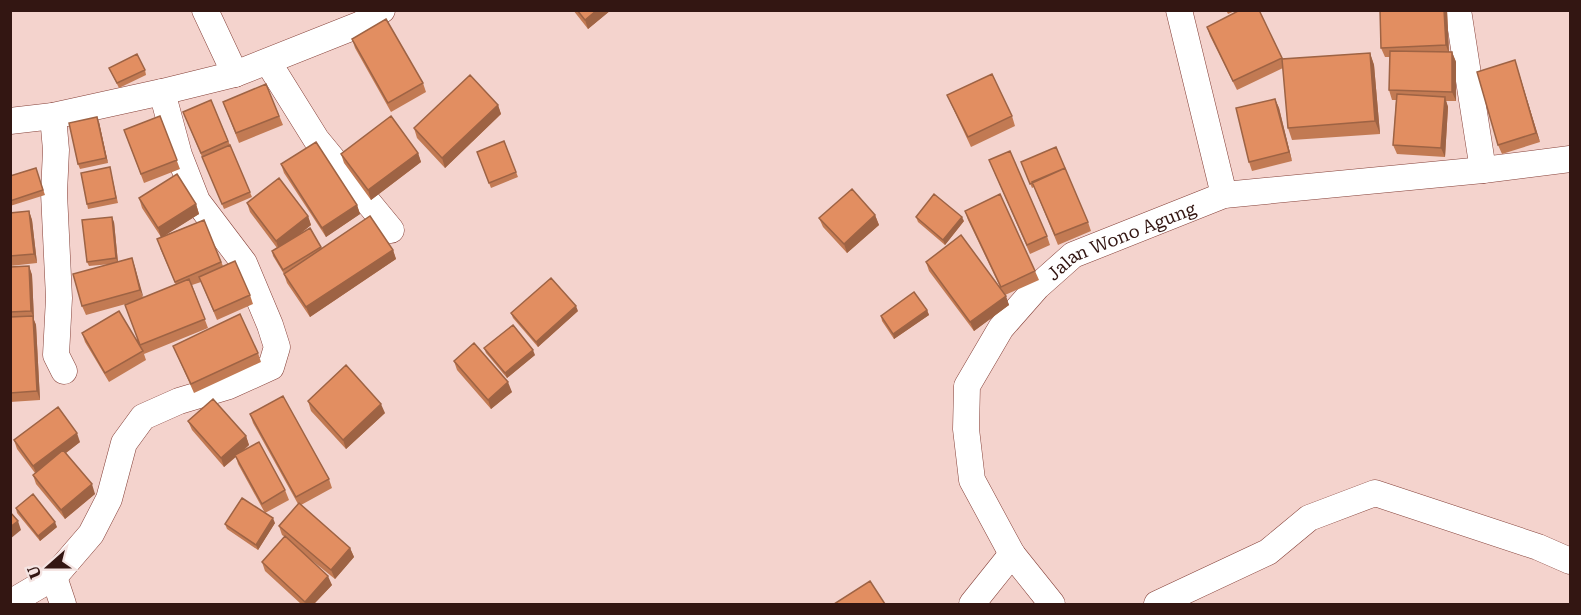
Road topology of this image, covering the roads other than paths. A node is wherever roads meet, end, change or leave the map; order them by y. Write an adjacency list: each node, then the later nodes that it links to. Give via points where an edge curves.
1 (205, 10): 6 (street)
2 (382, 10): 5 (street, via 361,24)
3 (1179, 10): 12 (street)
4 (1458, 10): 11 (street)
5 (268, 62): 6 (street); 13 (street, via 316,139)
6 (235, 74): 7 (street)
7 (162, 92): 9 (street); 17 (street, via 197,201 244,263 277,347 272,367 143,417 124,443 109,499 91,534)
8 (13, 113): 9 (street)
9 (53, 116): 14 (street, via 56,355)
10 (1570, 159): 11 (street, Jalan Wono Agung)
11 (1483, 170): 12 (street, Jalan Wono Agung)
12 (1224, 195): 15 (street, Jalan Wono Agung, via 1073,255 1037,287 1001,328 967,386 966,429 972,480)
13 (391, 230)
14 (64, 371)
15 (1012, 554): 20 (street); 21 (street, Jalan Wono Agung)
16 (1570, 561): 22 (street, via 1375,493 1309,518 1268,552)
17 (54, 577): 18 (street); 19 (street)
18 (10, 603)
19 (63, 604)
20 (972, 604)
21 (1052, 604)
22 (1157, 604)

